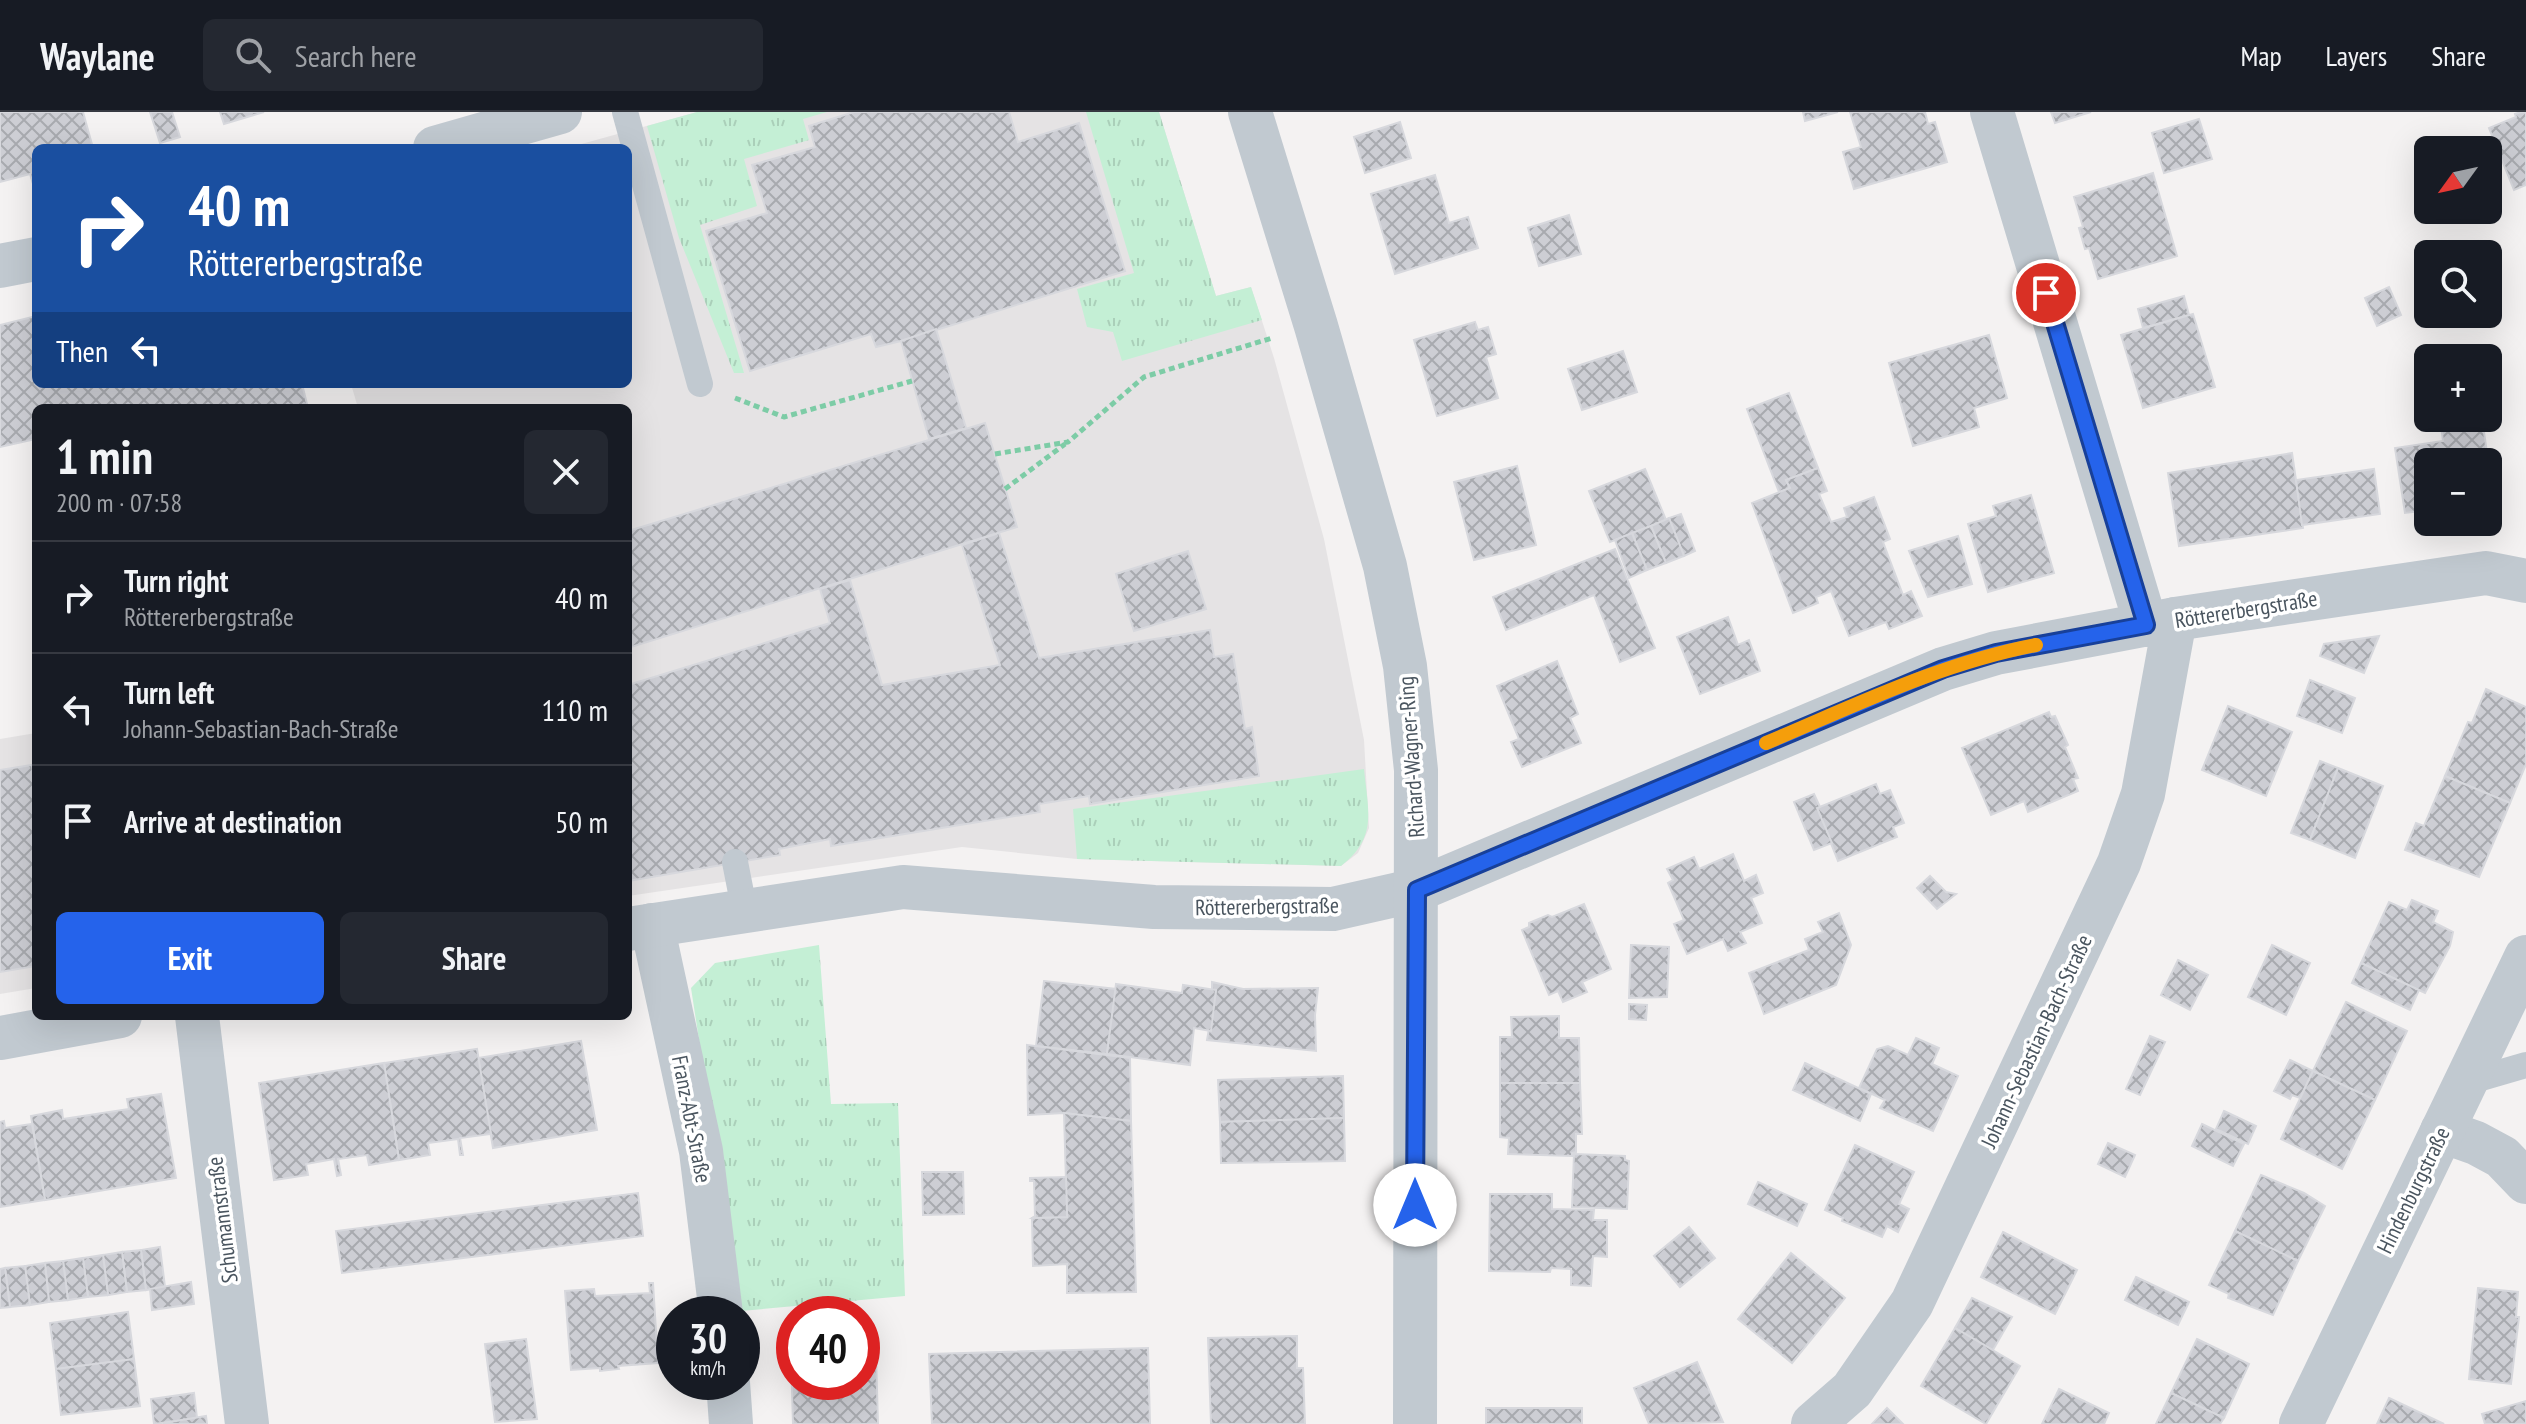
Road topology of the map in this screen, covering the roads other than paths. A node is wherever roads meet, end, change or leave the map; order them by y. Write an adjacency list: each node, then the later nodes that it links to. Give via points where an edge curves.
1 (560, 112): 5 (street)
2 (625, 112): 8 (lane)
3 (1250, 112): 12 (street, Richard-Wagner-Ring, via 1385,566 1405,666 1416,770)
4 (1992, 112): 10 (street, Johann-Sebastian-Bach-Straße)
5 (449, 144)
6 (32, 260): 7 (street)
7 (0, 266)
8 (700, 384)
9 (2526, 581): 10 (street, Röttererbergstraße, via 2486,573)
10 (2160, 622): 12 (street, Röttererbergstraße, via 1996,653 1943,669); 28 (street, Johann-Sebastian-Bach-Straße, via 2143,794 2119,863 1912,1303 1852,1390)
11 (735, 862): 13 (lane)
12 (1417, 890): 13 (street, Röttererbergstraße, via 1333,909 1154,907 903,887); 27 (street, Richard-Wagner-Ring)
13 (745, 913): 14 (street, Röttererbergstraße)
14 (640, 927): 23 (street, Franz-Abt-Straße, via 701,1151)
15 (2526, 957): 20 (street, Hindenburgstraße)
16 (98, 1020): 18 (street)
17 (197, 1020): 25 (street, Schumannstraße)
18 (0, 1038)
19 (2526, 1065): 20 (lane)
20 (2464, 1083): 21 (street, Hindenburgstraße)
21 (2442, 1131): 22 (street, via 2502,1157); 29 (street, Hindenburgstraße)
22 (2526, 1182)
23 (719, 1296)
24 (729, 1400): 26 (street)
25 (247, 1424)
26 (731, 1424)
27 (1415, 1424)
28 (1813, 1424)
29 (2301, 1424)

